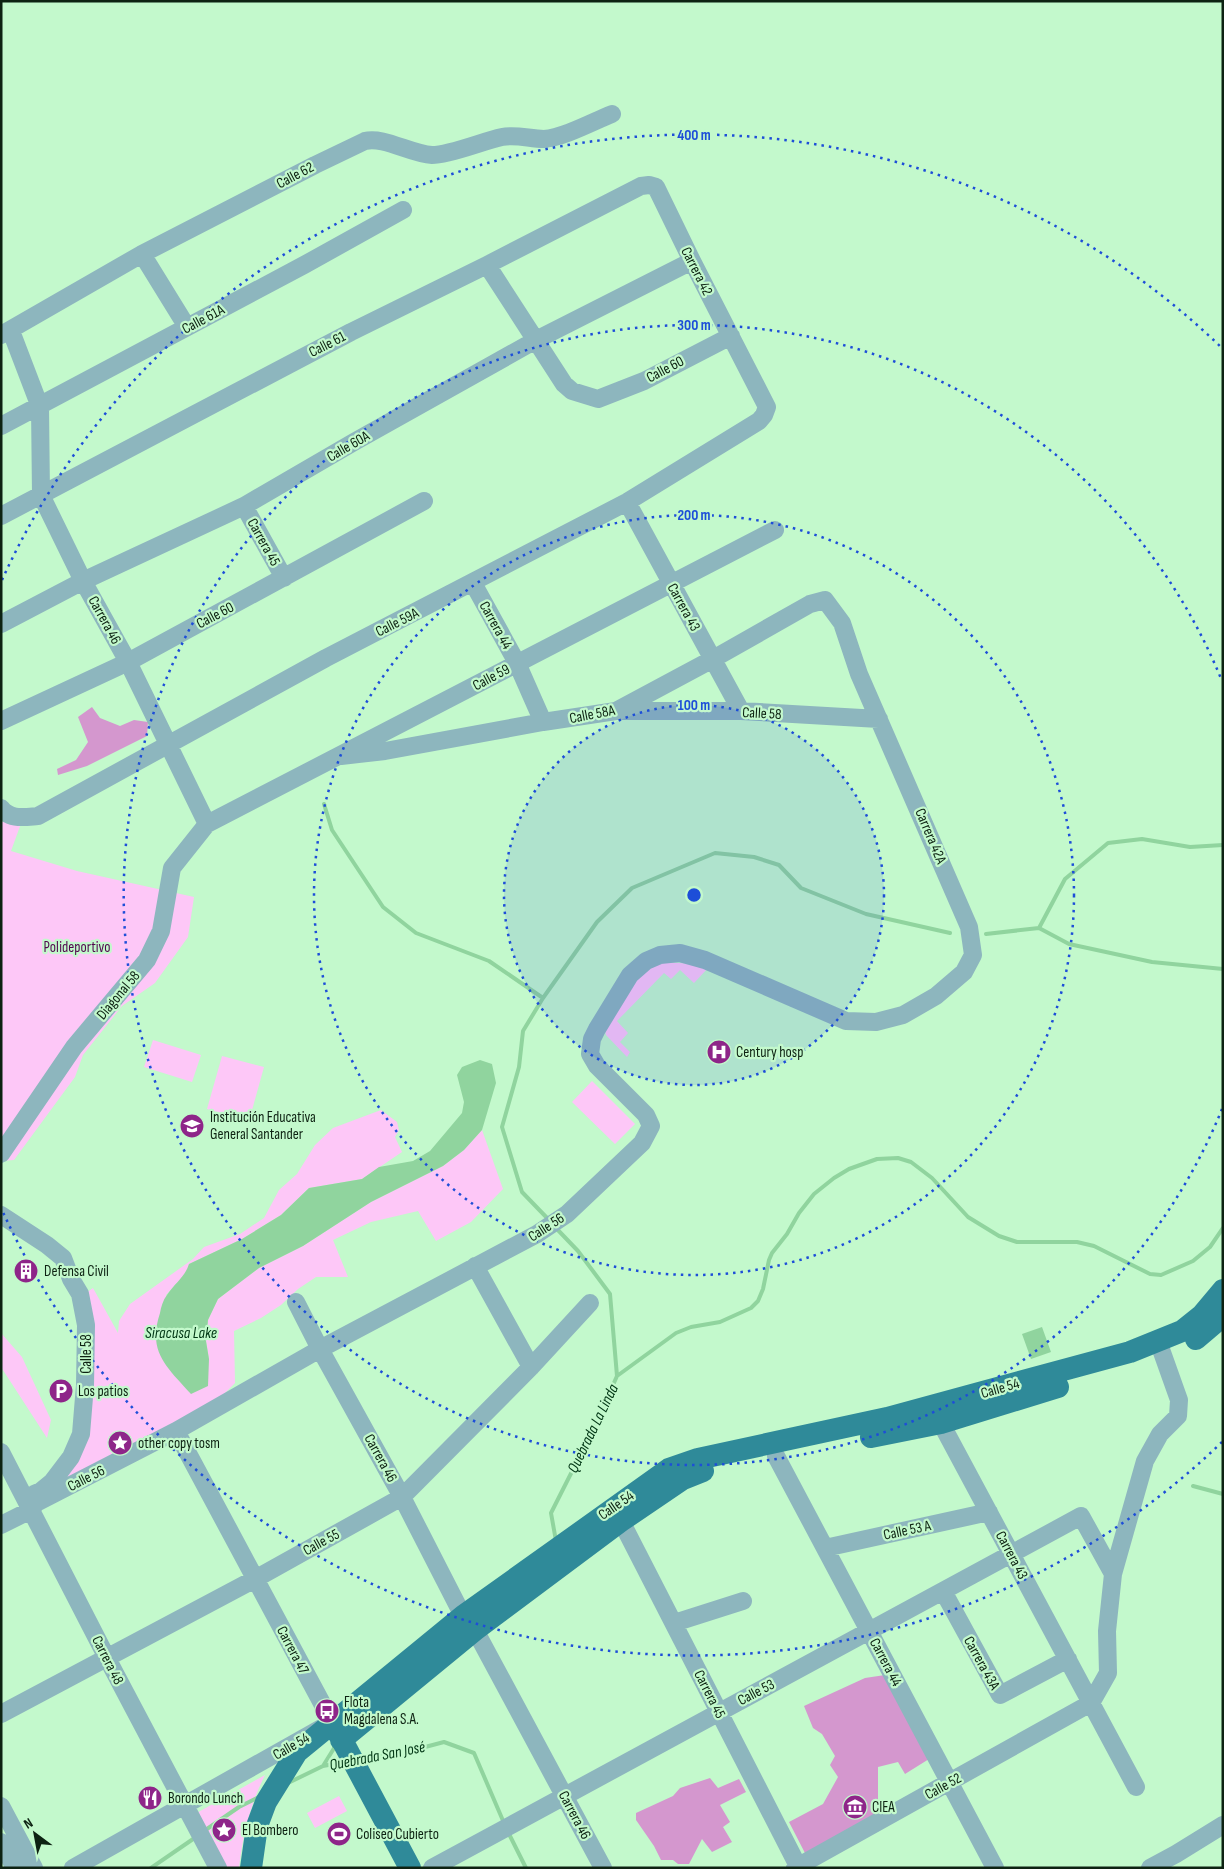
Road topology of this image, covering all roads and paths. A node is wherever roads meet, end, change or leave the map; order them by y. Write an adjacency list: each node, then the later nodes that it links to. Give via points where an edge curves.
1 (612, 114): 4 (street, Calle 62, via 545,139 509,135 435,154 372,139 365,141)
2 (656, 187): 5 (street, Carrera 42); 6 (street, Calle 61, via 641,186)
3 (403, 210): 7 (street, Calle 61A)
4 (142, 254): 7 (street); 8 (street, Calle 62)
5 (692, 260): 9 (street, Carrera 42); 10 (street, Calle 60A)
6 (487, 265): 10 (street); 14 (street, Calle 61, via 351,332)
7 (187, 327): 11 (street, Calle 61A)
8 (6, 333): 11 (street)
9 (731, 336): 10 (street, Calle 60, via 644,381 598,399 572,391 564,384); 12 (street, Carrera 42)
10 (536, 340): 17 (street, Calle 60A)
11 (40, 406): 13 (street, Calle 61A); 14 (street, Carrera 46)
12 (767, 407): 16 (street, Calle 59A, via 759,421)
13 (1, 426)
14 (41, 495): 18 (street, Calle 61); 21 (street, Carrera 46)
15 (424, 501): 20 (street, Calle 60)
16 (627, 502): 22 (street, Calle 59A); 23 (street, Carrera 43)
17 (244, 506): 20 (street, Carrera 45); 21 (street, Calle 60A)
18 (1, 516)
19 (775, 530): 23 (street, Calle 59)
20 (284, 578): 27 (street, Calle 60)
21 (83, 581): 25 (street, Calle 60A); 27 (street, Carrera 46)
22 (473, 583): 28 (street, Carrera 44); 34 (street, Calle 59A, via 326,658)
23 (671, 584): 26 (street, Carrera 43); 28 (street, Calle 59)
24 (818, 600): 26 (street, Calle 58A); 31 (street, Carrera 42A, via 830,605 842,623)
25 (1, 624)
26 (713, 659): 29 (street, Calle 58A); 30 (street, Carrera 43)
27 (128, 662): 32 (street, Calle 60); 34 (street, Carrera 46)
28 (517, 663): 33 (street, Carrera 44); 35 (street, Calle 59)
29 (616, 711): 30 (street, Calle 58); 33 (street, Calle 58A)
30 (741, 711): 31 (street, Calle 58)
31 (879, 719): 38 (street, Carrera 42A, via 969,927 973,955 964,972 936,996 903,1015 876,1022)
32 (1, 721)
33 (543, 722): 35 (street, Calle 58A, via 384,752)
34 (169, 746): 36 (street, Calle 59A, via 38,816); 37 (street, Carrera 46)
35 (341, 756): 37 (street, Calle 59)
36 (8, 813)
37 (207, 824): 39 (street, Diagonal 58, via 172,868 161,931 147,960 74,1047)
38 (859, 1022): 41 (street, Calle 56, via 846,1021 705,960 680,953 660,955 646,962 630,975 597,1029 590,1054 597,1066 646,1114 651,1126 642,1143 567,1214 537,1234)
39 (1, 1154)
40 (1, 1214): 55 (street, Calle 58, via 63,1258 70,1279 80,1294 86,1325 86,1385 81,1434 71,1457 52,1482)
41 (475, 1266): 47 (street, Calle 56); 48 (street)
42 (1223, 1290): 46 (main road, Calle 54, via 1202,1315)
43 (296, 1302): 47 (street, Carrera 46)
44 (590, 1303): 48 (street, Calle 55)
45 (1223, 1316): 46 (main road, Calle 54, via 1196,1339)
46 (1159, 1347): 49 (main road, Calle 54, via 1047,1391); 62 (street, via 1179,1400 1178,1416 1160,1434 1145,1461)
47 (320, 1349): 50 (street, Calle 56); 54 (street, Carrera 46)
48 (531, 1368): 54 (street, Calle 55)
49 (937, 1415): 52 (main road, Calle 54); 56 (street, Carrera 43); 66 (main road, Calle 54, via 715,1456 669,1469)
50 (176, 1431): 55 (street, Calle 56); 63 (street, Carrera 47)
51 (1, 1452): 55 (street, Carrera 48)
52 (776, 1456): 58 (main road, Calle 54, via 709,1469 682,1479); 60 (street, Carrera 44)
53 (1, 1474): 55 (street, Carrera 48)
54 (402, 1497): 63 (street, Calle 55); 66 (street, Carrera 46)
55 (26, 1503): 57 (street, Calle 56); 59 (street, Calle 56); 69 (street, Carrera 48)
56 (989, 1512): 60 (street, Calle 53 A); 61 (street, Carrera 43)
57 (1, 1515)
58 (621, 1521): 66 (main road, Calle 54); 67 (street, Carrera 45)
59 (1, 1525)
60 (825, 1548): 68 (street, Carrera 44)
61 (1011, 1554): 62 (street, Calle 53, via 1081,1516); 64 (street, Calle 53); 70 (street, Carrera 43)
62 (1113, 1574): 71 (street, via 1107,1631 1108,1673)
63 (255, 1579): 69 (street, Calle 55); 74 (street, Carrera 47)
64 (942, 1591): 68 (street, Calle 53); 70 (street, Carrera 43A, via 1000,1695)
65 (743, 1602): 67 (street)
66 (469, 1623): 74 (main road, Calle 54); 77 (street, Carrera 46)
67 (674, 1623): 72 (street, Carrera 45)
68 (869, 1631): 72 (street, Calle 53); 75 (street, Carrera 44)
69 (107, 1658): 73 (street, Calle 55); 79 (street, Carrera 48)
70 (1068, 1659): 71 (street, Carrera 43)
71 (1091, 1703): 75 (street, Calle 52); 76 (street, Carrera 43)
72 (719, 1712): 77 (street, Calle 53); 83 (street, Carrera 45)
73 (1, 1714)
74 (337, 1731): 79 (street, Calle 54); 88 (main road, via 297,1752 266,1802 257,1826); 89 (main road, Carrera 47)
75 (949, 1782): 83 (street, Calle 52); 92 (street, Carrera 44)
76 (1136, 1787)
77 (564, 1796): 90 (street, Calle 53); 91 (street, Carrera 46)
78 (1, 1806): 85 (street)
79 (184, 1806): 86 (street, Calle 54); 87 (street, Carrera 48)
80 (1223, 1825): 82 (street)
81 (1, 1842): 84 (street)
82 (1180, 1861): 93 (street)
83 (798, 1867)
84 (15, 1868)
85 (34, 1868)
86 (73, 1868)
87 (218, 1868)
88 (251, 1868)
89 (410, 1868)
90 (432, 1868)
91 (603, 1868)
92 (995, 1868)
93 (1150, 1868)

